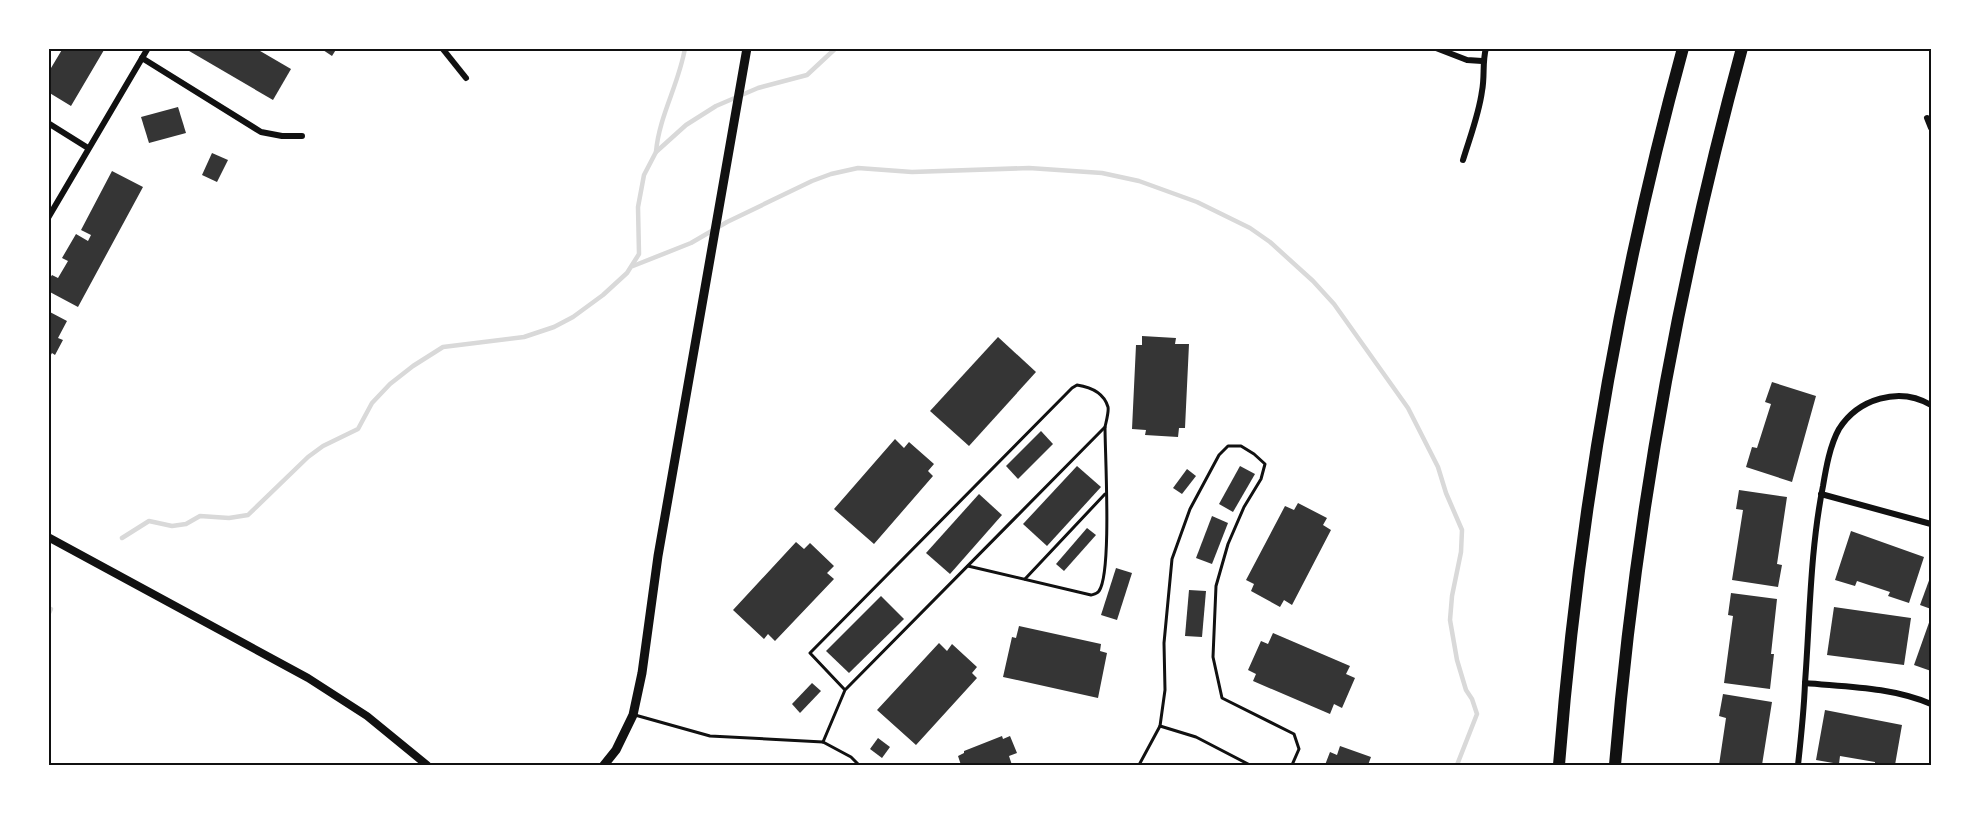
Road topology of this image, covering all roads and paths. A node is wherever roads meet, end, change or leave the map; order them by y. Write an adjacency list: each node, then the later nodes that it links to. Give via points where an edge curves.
1 (148, 48): 8 (street)
2 (442, 48): 10 (street)
3 (747, 48): 29 (main road)
4 (1436, 48): 9 (street, via 1467,60)
5 (1486, 48): 9 (street)
6 (1683, 48): 38 (highway, via 1641,220 1605,395 1580,558)
7 (1742, 48): 39 (highway, via 1693,243 1661,404 1635,577)
8 (142, 58): 14 (street, via 261,132); 15 (street)
9 (1482, 60): 16 (street, via 1483,87)
10 (466, 78)
11 (1927, 118): 13 (street)
12 (48, 123): 15 (street)
13 (1931, 128)
14 (302, 136)
15 (88, 148): 17 (street)
16 (1463, 160)
17 (48, 218)
18 (1931, 405): 21 (street, via 1909,397 1889,397 1868,402 1852,412 1838,431)
19 (1105, 427): 20 (lane); 24 (lane); 27 (lane, via 1108,408 1100,394 1090,387 1072,388 856,606 810,653)
20 (1106, 493): 25 (lane); 25 (lane, via 1106,559 1098,593 1091,595)
21 (1821, 494): 22 (street); 26 (street)
22 (1931, 524)
23 (48, 537): 32 (street, via 308,678 367,716)
24 (967, 566): 25 (lane); 27 (lane)
25 (1025, 580)
26 (1805, 683): 28 (street, via 1882,690); 40 (street)
27 (845, 690): 31 (lane)
28 (1931, 704)
29 (633, 715): 31 (lane, via 710,736); 33 (main road)
30 (1160, 726): 35 (lane); 36 (lane, via 1196,737); 37 (lane, via 1172,559 1190,509 1219,455 1228,446 1241,446 1265,464 1228,544 1216,586 1213,657 1222,698 1294,734 1299,749)
31 (823, 742): 34 (lane)
32 (427, 765)
33 (604, 765)
34 (859, 765)
35 (1139, 765)
36 (1250, 765)
37 (1292, 765)
38 (1558, 765)
39 (1615, 765)
40 (1798, 765)

